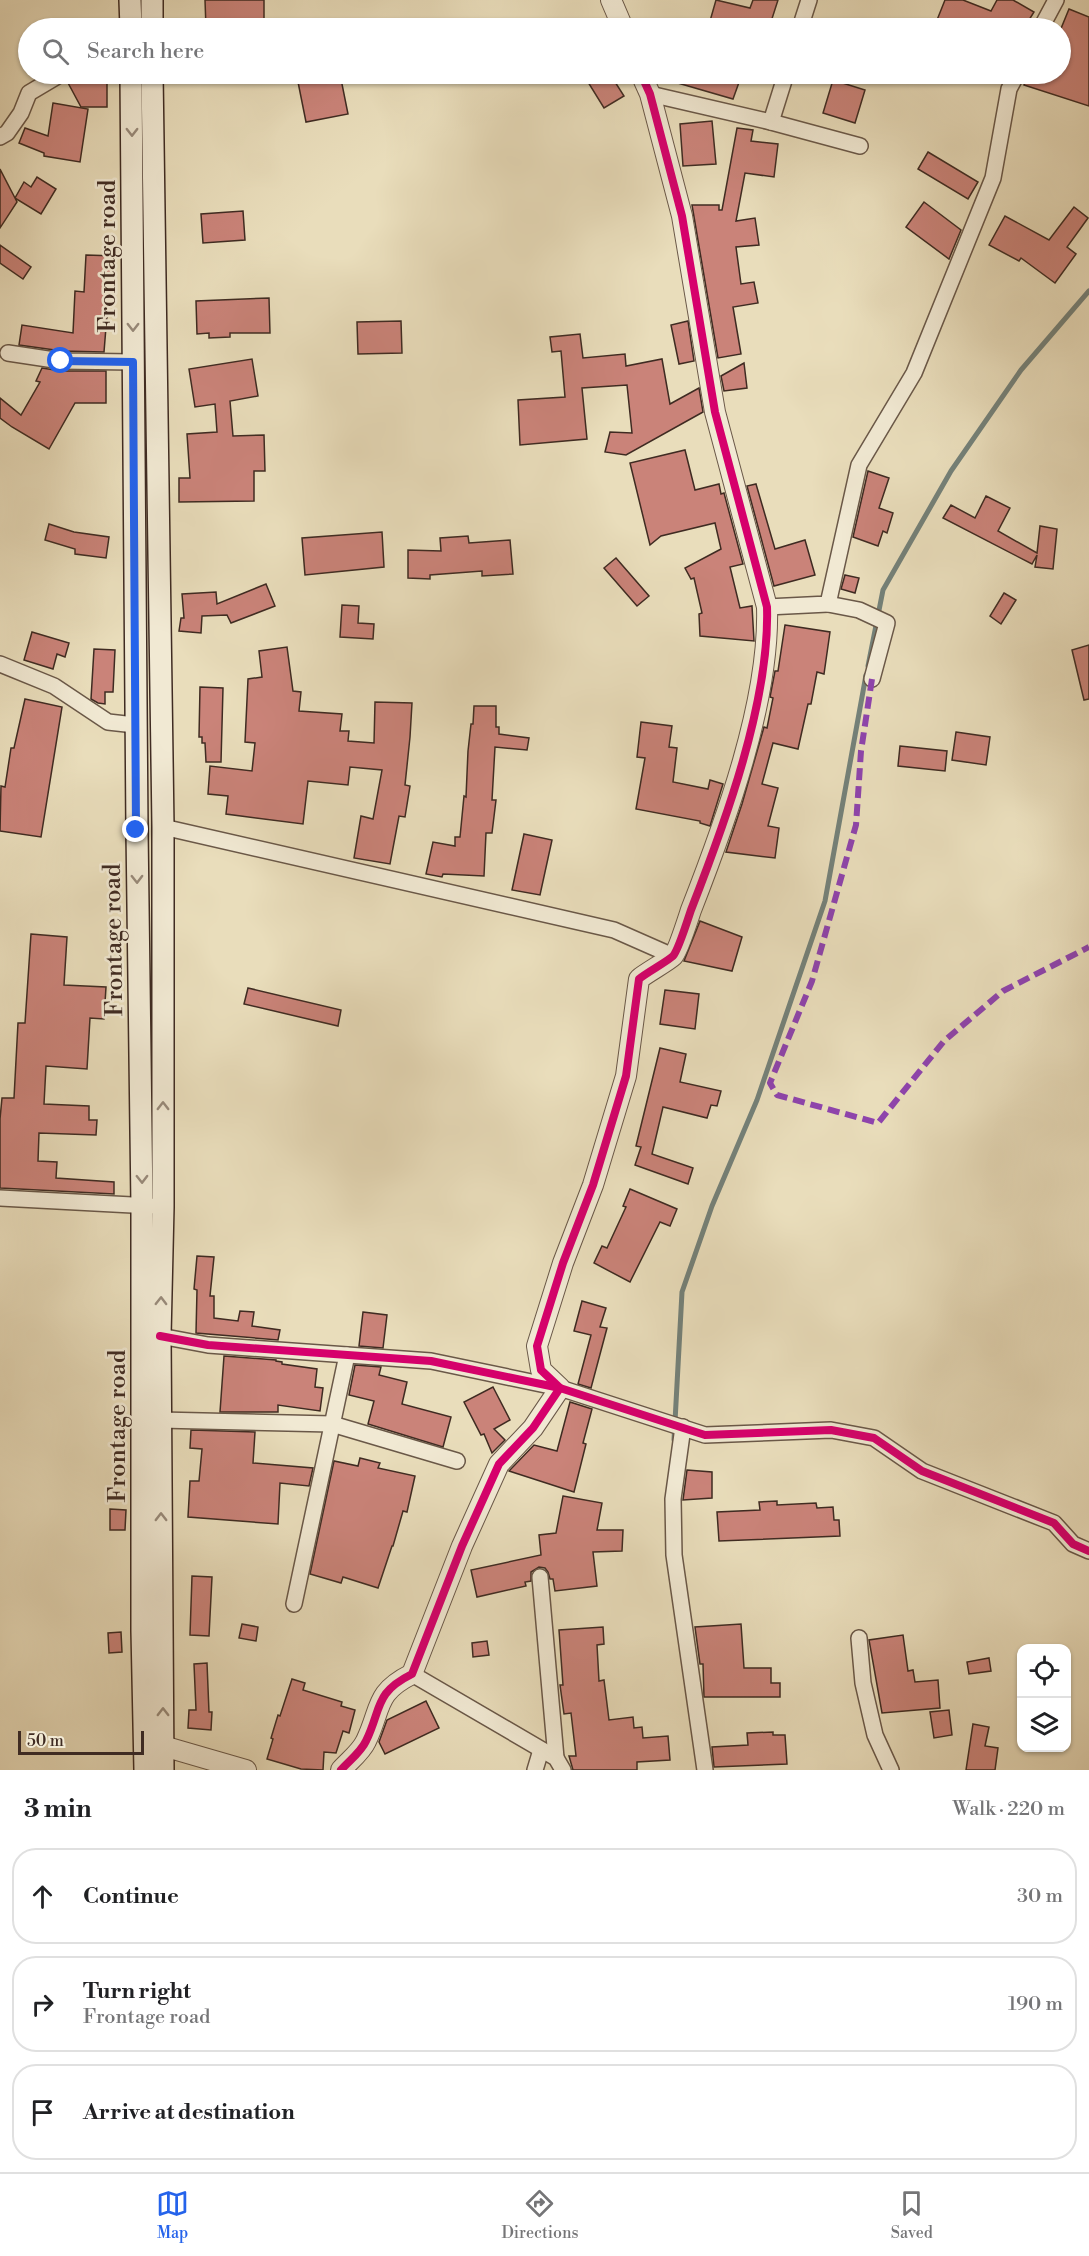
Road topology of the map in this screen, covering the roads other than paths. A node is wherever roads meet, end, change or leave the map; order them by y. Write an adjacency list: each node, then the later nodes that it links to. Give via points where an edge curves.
1 (130, 0): 6 (main road)
2 (152, 0): 7 (main road)
3 (611, 0): 8 (street)
4 (809, 0): 9 (street)
5 (1056, 0): 10 (street)
6 (131, 18)
7 (152, 18)
8 (619, 18)
9 (803, 18)
10 (1046, 18)
11 (44, 84): 19 (street, via 29,93 21,113)
12 (131, 84): 22 (main road, Frontage road, one-way to 22)
13 (152, 84): 28 (main road)
14 (646, 84): 17 (street)
15 (783, 84): 18 (street)
16 (1012, 84): 23 (street, via 993,178 914,372 859,465)
17 (650, 94): 18 (street); 24 (street, via 682,216 716,412)
18 (771, 122): 20 (street)
19 (0, 137)
20 (860, 146)
21 (8, 353): 22 (street, via 61,361)
22 (133, 362): 27 (main road, Frontage road)
23 (828, 604): 24 (street); 26 (street, via 859,610 887,623)
24 (767, 607): 29 (street, via 768,629 756,712 706,870)
25 (0, 664): 27 (street, via 54,686 108,722)
26 (872, 679)
27 (135, 725): 31 (main road, Frontage road, one-way to 31)
28 (163, 827): 29 (street, via 614,930); 31 (main road, one-way to 28)
29 (673, 956): 34 (street, via 639,979 626,1076 537,1346 541,1370)
30 (0, 1198): 31 (street)
31 (152, 1207): 32 (main road, one-way to 31); 47 (main road, Frontage road, via 142,1631)
32 (160, 1336): 33 (street, via 208,1345); 35 (main road)
33 (347, 1355): 34 (street, via 431,1361); 36 (street)
34 (560, 1388): 37 (street); 43 (street, via 533,1428 499,1464)
35 (160, 1420): 36 (street); 44 (main road, one-way to 35)
36 (332, 1424): 38 (street); 41 (street)
37 (683, 1427): 39 (street, via 705,1435 831,1430 874,1438 922,1471 1053,1523 1073,1544); 52 (street, via 673,1499 674,1555)
38 (457, 1461)
39 (1089, 1551)
40 (540, 1577): 46 (street)
41 (294, 1604)
42 (859, 1638): 53 (street, via 863,1683 875,1735)
43 (412, 1674): 45 (street); 50 (street, via 394,1683 382,1697 365,1743)
44 (163, 1746): 48 (main road); 49 (street)
45 (541, 1750): 46 (street); 51 (street)
46 (559, 1764)
47 (145, 1770)
48 (164, 1770)
49 (246, 1770)
50 (342, 1770)
51 (535, 1770)
52 (705, 1770)
53 (891, 1770)

